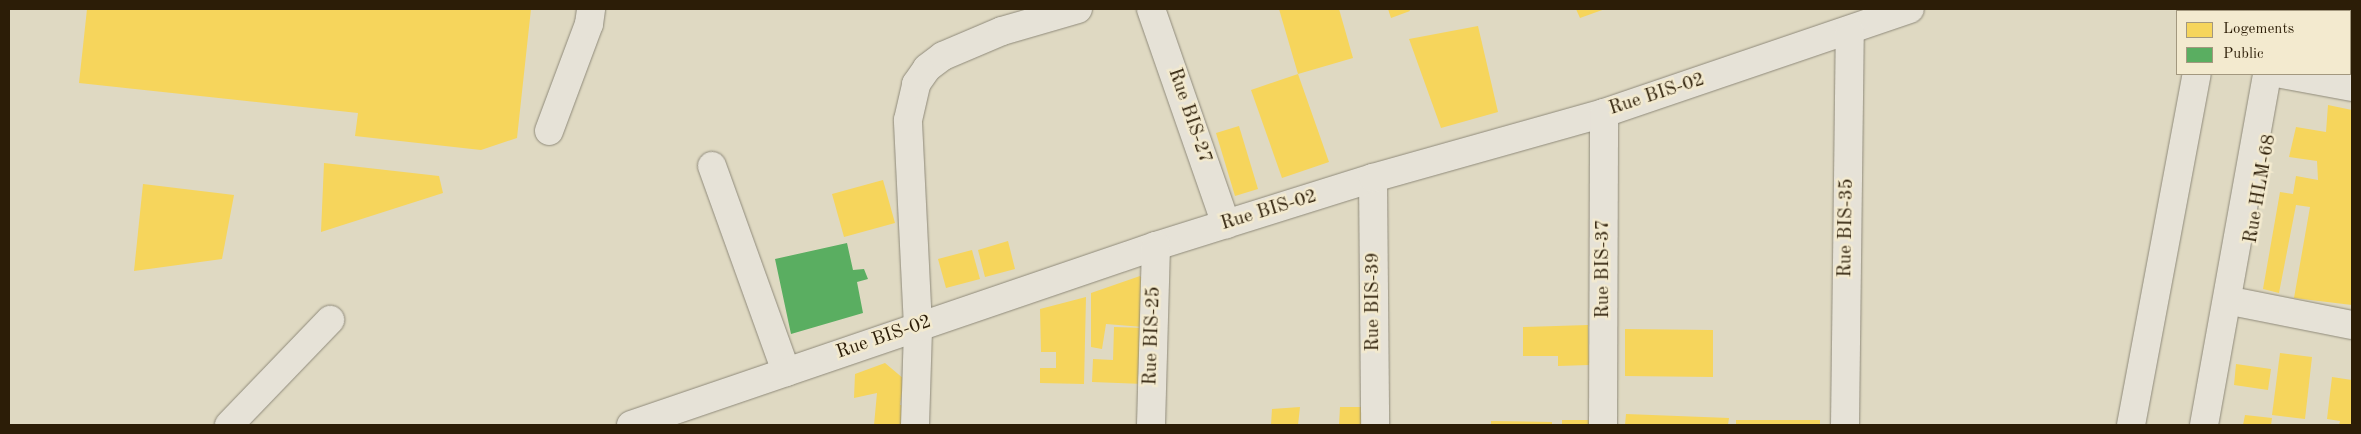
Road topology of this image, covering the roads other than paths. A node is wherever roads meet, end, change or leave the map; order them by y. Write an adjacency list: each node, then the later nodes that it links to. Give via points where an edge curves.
1 (591, 9): 12 (street, via 589,24)
2 (1078, 9): 20 (street, via 1002,32 943,56 927,68 916,84 908,120)
3 (1151, 9): 15 (street, Rue BIS-27)
4 (1910, 9): 5 (street, Rue BIS-02)
5 (1850, 31): 11 (street, Rue BIS-02); 29 (street, Rue BIS-35)
6 (2197, 75): 30 (street)
7 (2267, 75): 31 (street)
8 (2281, 75): 17 (street, Rue HLM-68)
9 (2286, 75): 10 (street, Rue HLM-68)
10 (2352, 87)
11 (1604, 113): 14 (street, Rue BIS-02); 28 (street, Rue BIS-37)
12 (548, 131)
13 (712, 166): 21 (street)
14 (1373, 178): 15 (street, Rue BIS-02); 27 (street, Rue BIS-39)
15 (1226, 224): 16 (street, Rue BIS-02)
16 (1156, 246): 20 (street, Rue BIS-02); 26 (street, Rue BIS-25)
17 (2241, 303): 19 (street); 32 (street, Rue HLM-68)
18 (330, 320): 23 (street)
19 (2352, 325)
20 (918, 326): 21 (street, Rue BIS-02); 25 (street)
21 (786, 372): 22 (street, Rue BIS-02)
22 (679, 418): 24 (street, Rue BIS-02)
23 (229, 425)
24 (631, 425)
25 (915, 425)
26 (1151, 425)
27 (1375, 425)
28 (1603, 425)
29 (1845, 425)
30 (2131, 425)
31 (2204, 425)
32 (2220, 425)

